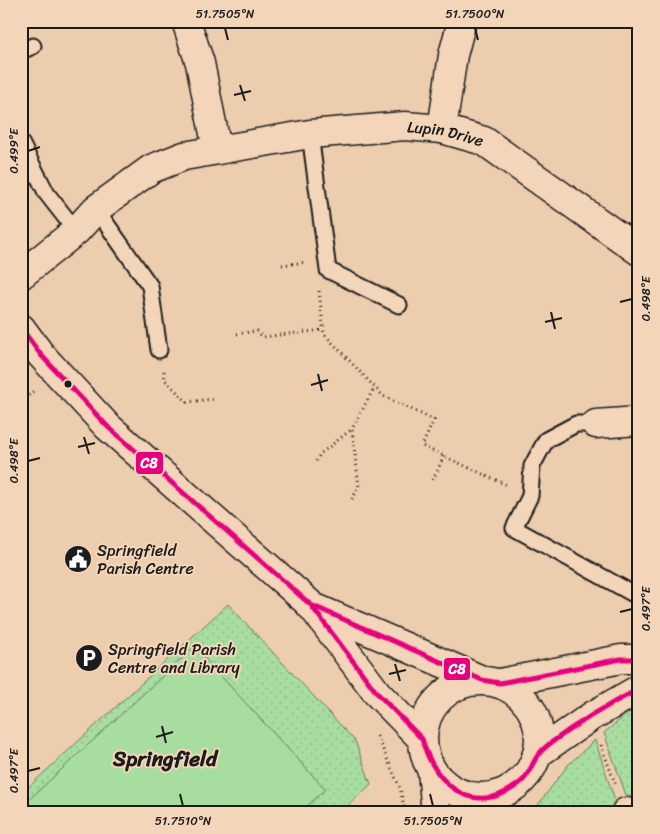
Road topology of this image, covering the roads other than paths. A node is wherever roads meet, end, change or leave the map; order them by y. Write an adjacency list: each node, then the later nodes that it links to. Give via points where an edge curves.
1 (186, 21): 6 (street, via 200,63)
2 (462, 21): 3 (street, via 453,55)
3 (442, 129): 4 (street, Lupin Drive, via 395,127); 9 (street, Lupin Drive, via 484,142)
4 (310, 134): 6 (street, Lupin Drive); 11 (lane, via 328,270)
5 (21, 142): 8 (lane, via 47,194)
6 (217, 149): 7 (street, Lupin Drive, via 184,156 151,169)
7 (96, 209): 8 (street, Lupin Drive); 13 (lane, via 150,286)
8 (76, 231): 10 (street, Lupin Drive)
9 (639, 251)
10 (21, 275)
11 (399, 306)
12 (21, 328): 17 (street, via 107,426)
13 (159, 350)
14 (639, 421): 15 (street)
15 (596, 424): 16 (lane, via 576,424 546,440 532,466 530,496 514,528)
16 (637, 596)
17 (311, 606): 19 (street); 21 (street, via 377,693)
18 (639, 659): 19 (street, via 622,659)
19 (491, 682): 21 (street, via 455,686 432,705); 22 (street, via 518,693 530,707 538,728)
20 (639, 689): 22 (street)
21 (422, 739): 23 (street)
22 (537, 754): 24 (street)
23 (432, 771): 24 (street, via 456,792 469,796 491,797); 25 (street)
24 (522, 781): 26 (street)
25 (436, 813)
26 (509, 813)

